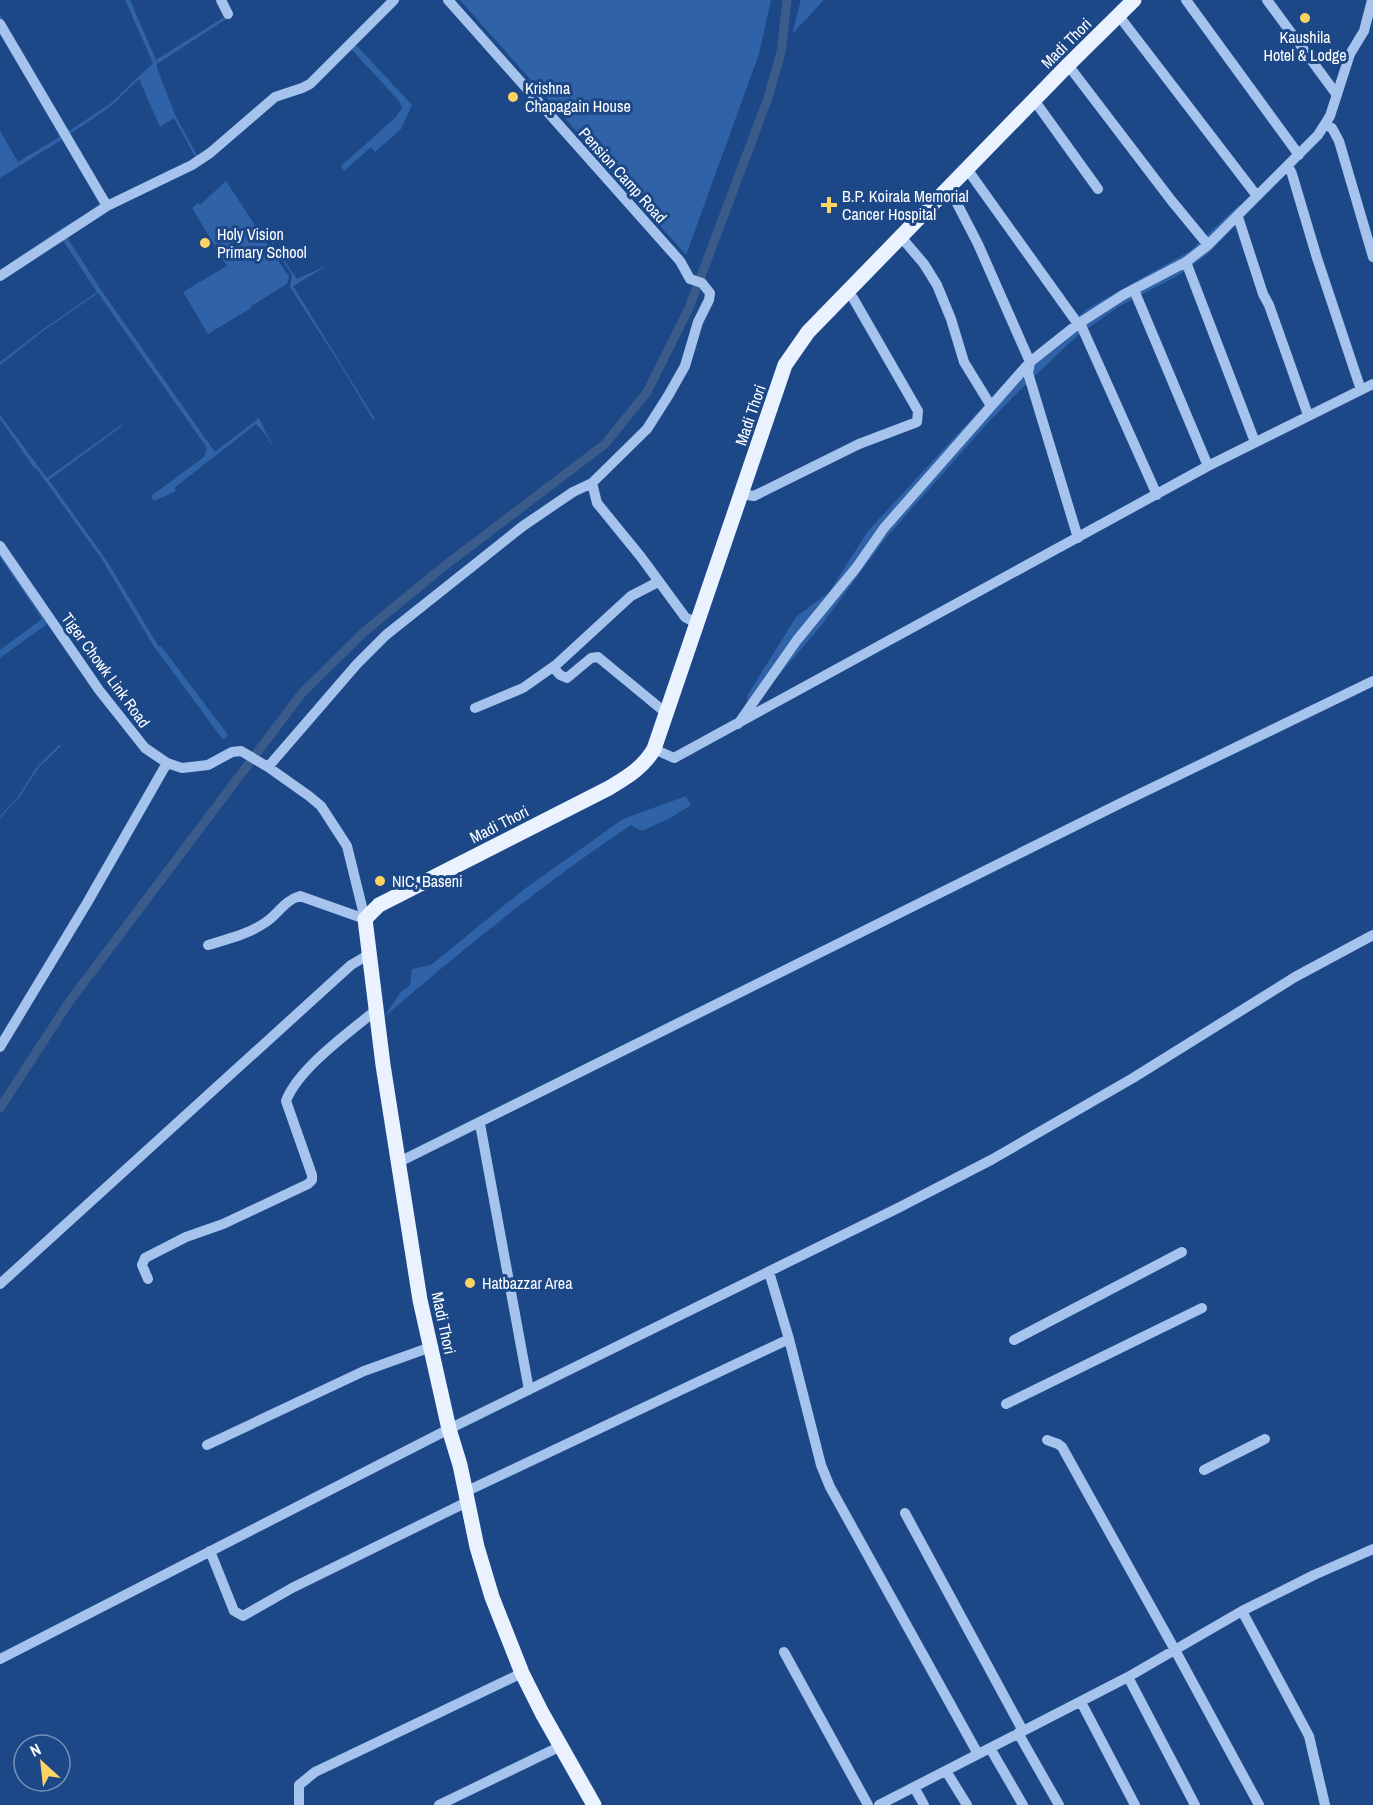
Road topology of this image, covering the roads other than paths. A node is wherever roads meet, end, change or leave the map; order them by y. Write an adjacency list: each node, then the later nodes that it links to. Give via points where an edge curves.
1 (221, 0): 8 (street)
2 (394, 0): 21 (street, via 310,84 275,96 192,165)
3 (448, 0): 38 (street, Pension Camp Road, via 680,261 690,279 702,283 710,293 685,366 668,396 647,429)
4 (1134, 0): 9 (main road, Madi Thori)
5 (1186, 0): 15 (street)
6 (1267, 0): 12 (street)
7 (1372, 0): 12 (street, via 1364,31 1350,54)
8 (228, 14)
9 (1119, 16): 11 (main road, Madi Thori); 20 (street)
10 (0, 24): 21 (street)
11 (1068, 65): 13 (main road, Madi Thori); 24 (street)
12 (1337, 95): 14 (street)
13 (1034, 100): 17 (main road, Madi Thori); 19 (street)
14 (1326, 125): 15 (street); 25 (street, via 1339,141)
15 (1299, 154): 16 (street)
16 (1288, 165): 20 (street); 33 (street)
17 (967, 169): 18 (main road, Madi Thori); 30 (street)
18 (949, 188): 23 (main road, Madi Thori); 31 (street)
19 (1098, 189)
20 (1257, 196): 22 (street)
21 (107, 206): 27 (street)
22 (1238, 217): 24 (street); 35 (street)
23 (901, 237): 29 (main road, Madi Thori); 34 (street, via 937,285 964,362)
24 (1208, 245): 26 (street)
25 (1373, 257)
26 (1186, 262): 28 (street); 36 (street)
27 (0, 276)
28 (1134, 290): 30 (street); 37 (street)
29 (848, 292): 39 (main road, Madi Thori, via 808,332 785,365); 39 (street, via 918,411 918,422 859,444 754,495)
30 (1079, 323): 31 (street); 40 (street)
31 (1030, 362): 34 (street); 41 (street, via 1028,373)
32 (1373, 384): 33 (street)
33 (1361, 390): 35 (street)
34 (991, 406): 49 (street, via 884,528 796,640)
35 (1308, 415): 36 (street)
36 (1255, 442): 37 (street)
37 (1208, 466): 40 (street)
38 (592, 483): 43 (street, via 597,503); 52 (street, via 523,526 386,635)
39 (741, 494): 44 (main road, Madi Thori)
40 (1157, 495): 41 (street)
41 (1078, 538): 49 (street)
42 (0, 546): 51 (street, Tiger Chowk Link Road, via 120,719 146,748)
43 (658, 582): 44 (street, via 685,617); 45 (street, via 631,596)
44 (698, 624): 48 (main road, Madi Thori)
45 (553, 667): 47 (street, via 523,688); 48 (street, via 567,678 591,658 598,657)
46 (1373, 681): 59 (street)
47 (475, 708)
48 (666, 713): 50 (main road, Madi Thori)
49 (738, 724): 50 (street, via 674,758)
50 (654, 749): 53 (main road, Madi Thori, via 640,767 609,788 399,894)
51 (167, 763): 52 (street, Tiger Chowk Link Road, via 196,768 236,751); 58 (street)
52 (264, 765): 53 (street, via 315,801 342,836)
53 (365, 919): 55 (street, via 300,896 257,928); 56 (main road, Madi Thori)
54 (1373, 935): 62 (street, via 1295,977 991,1160)
55 (208, 945)
56 (368, 955): 57 (main road, Madi Thori); 64 (street, via 343,973)
57 (375, 1011): 60 (main road, Madi Thori); 63 (street, via 335,1043 288,1094 286,1101 312,1180 145,1258 142,1265)
58 (0, 1047)
59 (480, 1124): 60 (street); 69 (street)
60 (397, 1163): 68 (main road, Madi Thori)
61 (1182, 1252): 67 (street)
62 (769, 1272): 66 (street); 69 (street)
63 (148, 1279)
64 (0, 1284)
65 (1202, 1308): 70 (street)
66 (789, 1339): 76 (street); 90 (street, via 830,1487)
67 (1014, 1340)
68 (431, 1347): 71 (main road, Madi Thori); 74 (street, via 364,1371)
69 (530, 1390): 71 (street)
70 (1006, 1404)
71 (449, 1429): 76 (main road, Madi Thori); 79 (street)
72 (1265, 1439): 75 (street)
73 (1047, 1440): 81 (street, via 1062,1448)
74 (207, 1445)
75 (1204, 1470)
76 (466, 1497): 79 (street, via 243,1616 234,1611); 84 (main road, Madi Thori, via 492,1597)
77 (905, 1513): 87 (street)
78 (1373, 1549): 80 (street)
79 (210, 1551): 83 (street)
80 (1242, 1611): 81 (street); 105 (street, via 1309,1736)
81 (1175, 1650): 85 (street); 104 (street)
82 (784, 1652): 96 (street)
83 (0, 1659)
84 (522, 1673): 88 (main road, Madi Thori); 93 (street, via 315,1772 299,1785)
85 (1128, 1677): 86 (street); 103 (street)
86 (1081, 1702): 87 (street); 102 (street)
87 (1021, 1732): 89 (street); 101 (street)
88 (561, 1746): 94 (street); 95 (main road, Madi Thori)
89 (990, 1748): 90 (street); 100 (street)
90 (978, 1754): 91 (street)
91 (946, 1771): 92 (street); 99 (street)
92 (914, 1787): 97 (street); 98 (street)
93 (299, 1805)
94 (439, 1805)
95 (594, 1805)
96 (868, 1805)
97 (879, 1805)
98 (924, 1805)
99 (967, 1805)
100 (1023, 1805)
101 (1059, 1805)
102 (1136, 1805)
103 (1195, 1805)
104 (1259, 1805)
105 (1325, 1805)

